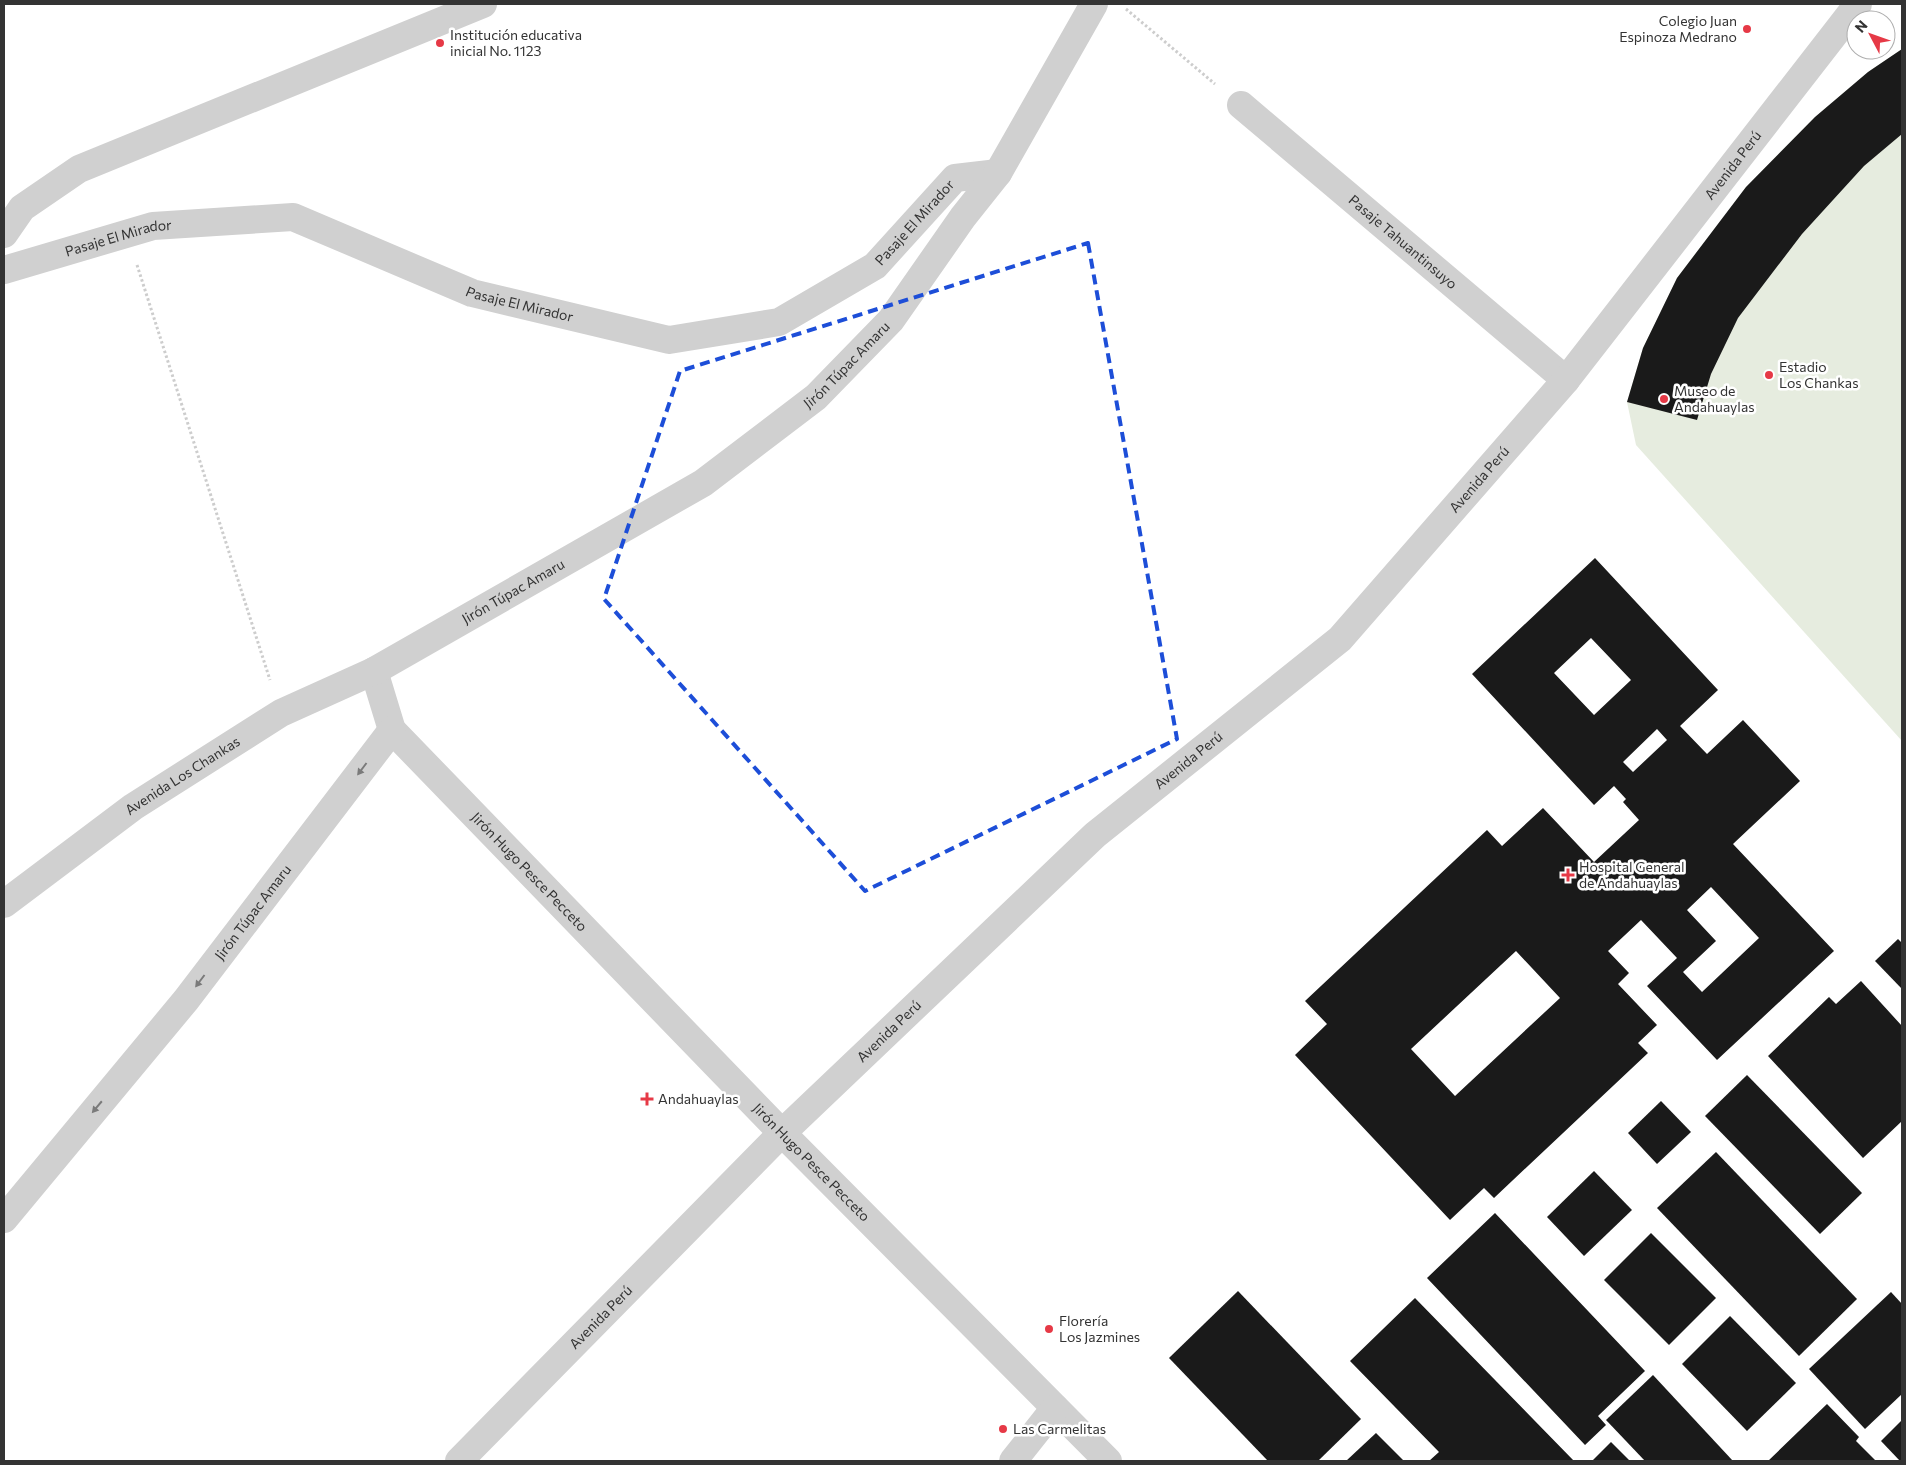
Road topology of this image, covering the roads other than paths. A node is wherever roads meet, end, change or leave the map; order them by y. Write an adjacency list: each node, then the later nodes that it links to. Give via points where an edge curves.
1 (483, 4): 6 (street, via 79,169 22,208)
2 (1094, 4): 5 (street, Jirón Túpac Amaru)
3 (1858, 4): 8 (street, Avenida Perú)
4 (1241, 105): 8 (street, Pasaje Tahuantinsuyo)
5 (998, 173): 7 (street, Pasaje El Mirador, via 955,178 875,266 779,322 669,340 472,293 293,217 152,226); 9 (street, Jirón Túpac Amaru, via 891,320 816,397 703,484)
6 (4, 234)
7 (4, 264)
8 (1566, 380): 12 (street, Avenida Perú, via 1340,639 1095,835)
9 (374, 671): 10 (street); 11 (street, Avenida Los Chankas, via 281,713 133,806)
10 (392, 730): 12 (street, Jirón Hugo Pesce Pecceto); 13 (street, Jirón Túpac Amaru, one-way to 13, via 186,1000)
11 (4, 904)
12 (782, 1132): 14 (street, Jirón Hugo Pesce Pecceto); 15 (street, Avenida Perú)
13 (4, 1219)
14 (1055, 1408): 16 (street); 17 (street, Jirón Hugo Pesce Pecceto)
15 (460, 1461)
16 (1013, 1461)
17 (1108, 1461)

